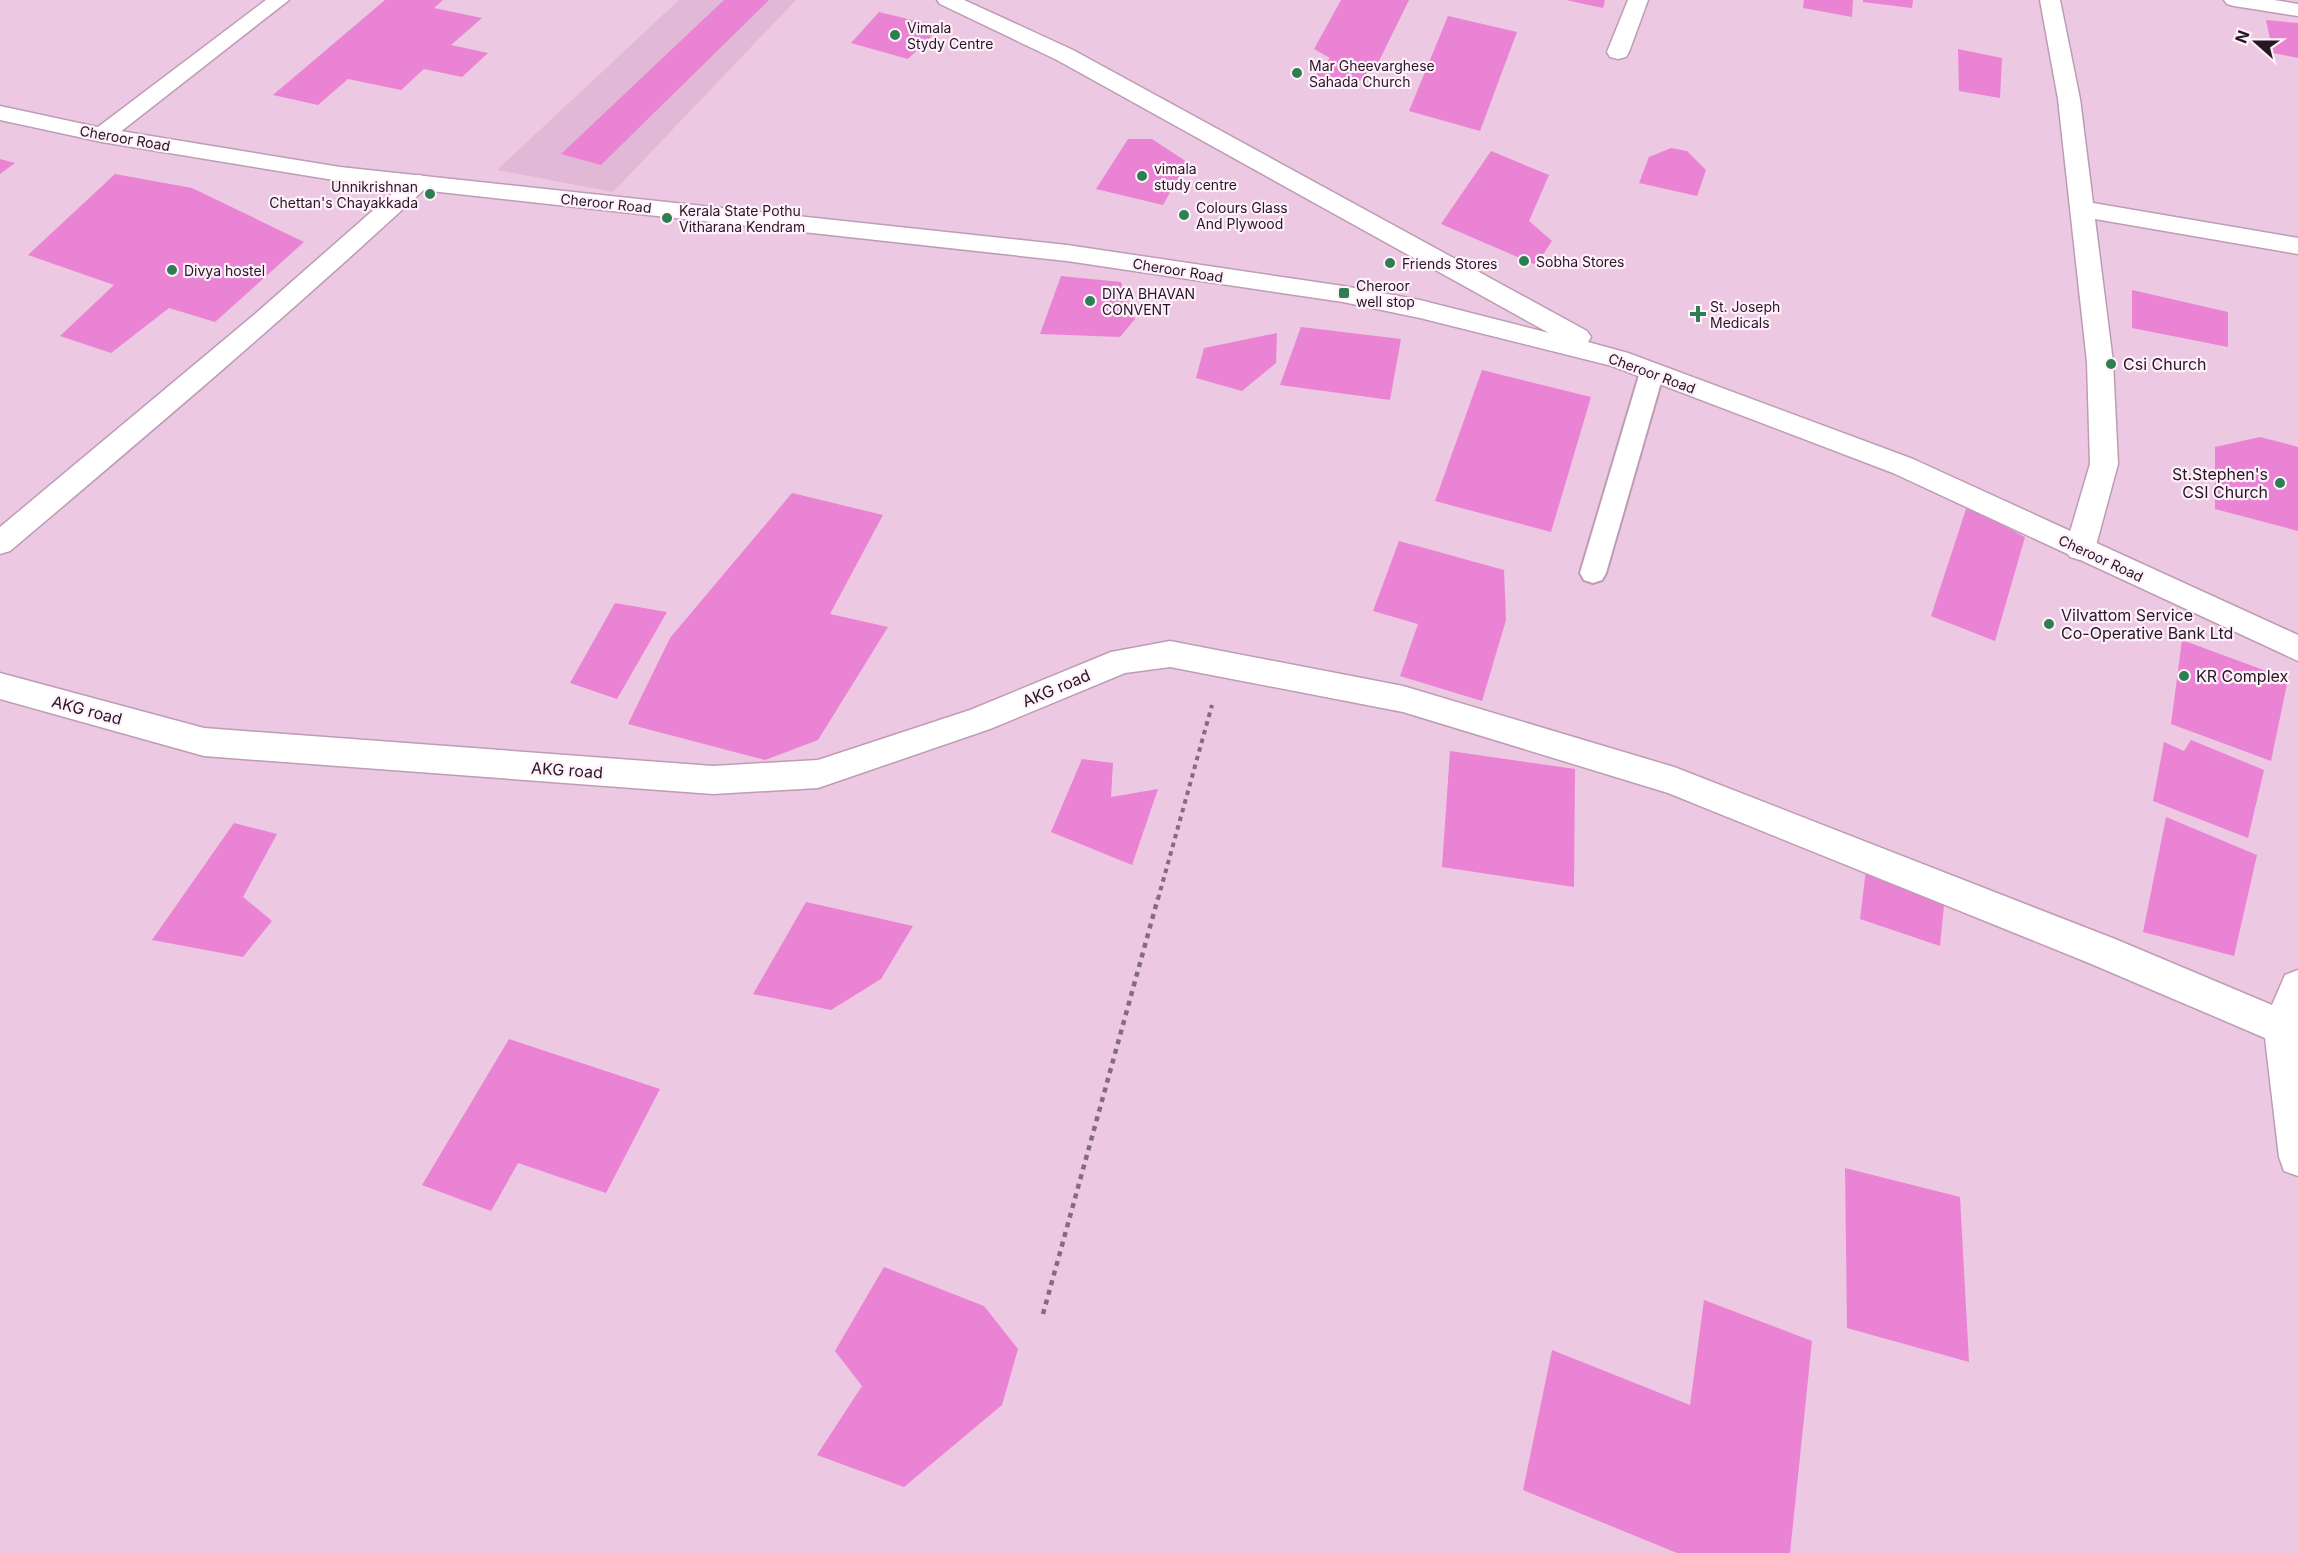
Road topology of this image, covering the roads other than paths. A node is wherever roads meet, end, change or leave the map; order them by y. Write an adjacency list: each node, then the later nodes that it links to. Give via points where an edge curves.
1 (279, 0): 9 (street)
2 (947, 0): 13 (street, via 1065,55)
3 (1638, 0): 7 (street)
4 (2050, 0): 11 (street, via 2069,99)
5 (2234, 0): 6 (street)
6 (2298, 9)
7 (1618, 51)
8 (0, 113): 9 (street, Cheroor Road)
9 (102, 135): 10 (street, Cheroor Road, via 340,174)
10 (419, 182): 13 (street, Cheroor Road, via 1078,255 1343,294 1420,309); 15 (street, via 350,246)
11 (2083, 209): 12 (street); 16 (street, via 2100,362 2104,464)
12 (2298, 246)
13 (1619, 360): 14 (street, Cheroor Road)
14 (1652, 372): 16 (street, Cheroor Road, via 1903,466); 17 (lane)
15 (0, 543)
16 (2080, 549): 18 (street, Cheroor Road)
17 (1593, 573)
18 (2298, 649)
19 (0, 686): 21 (street, AKG road, via 204,742 713,780 818,774 979,720 1122,661 1170,654 1403,699 1674,781)
20 (2298, 987): 21 (street)
21 (2282, 1027): 22 (street)
22 (2298, 1157)

